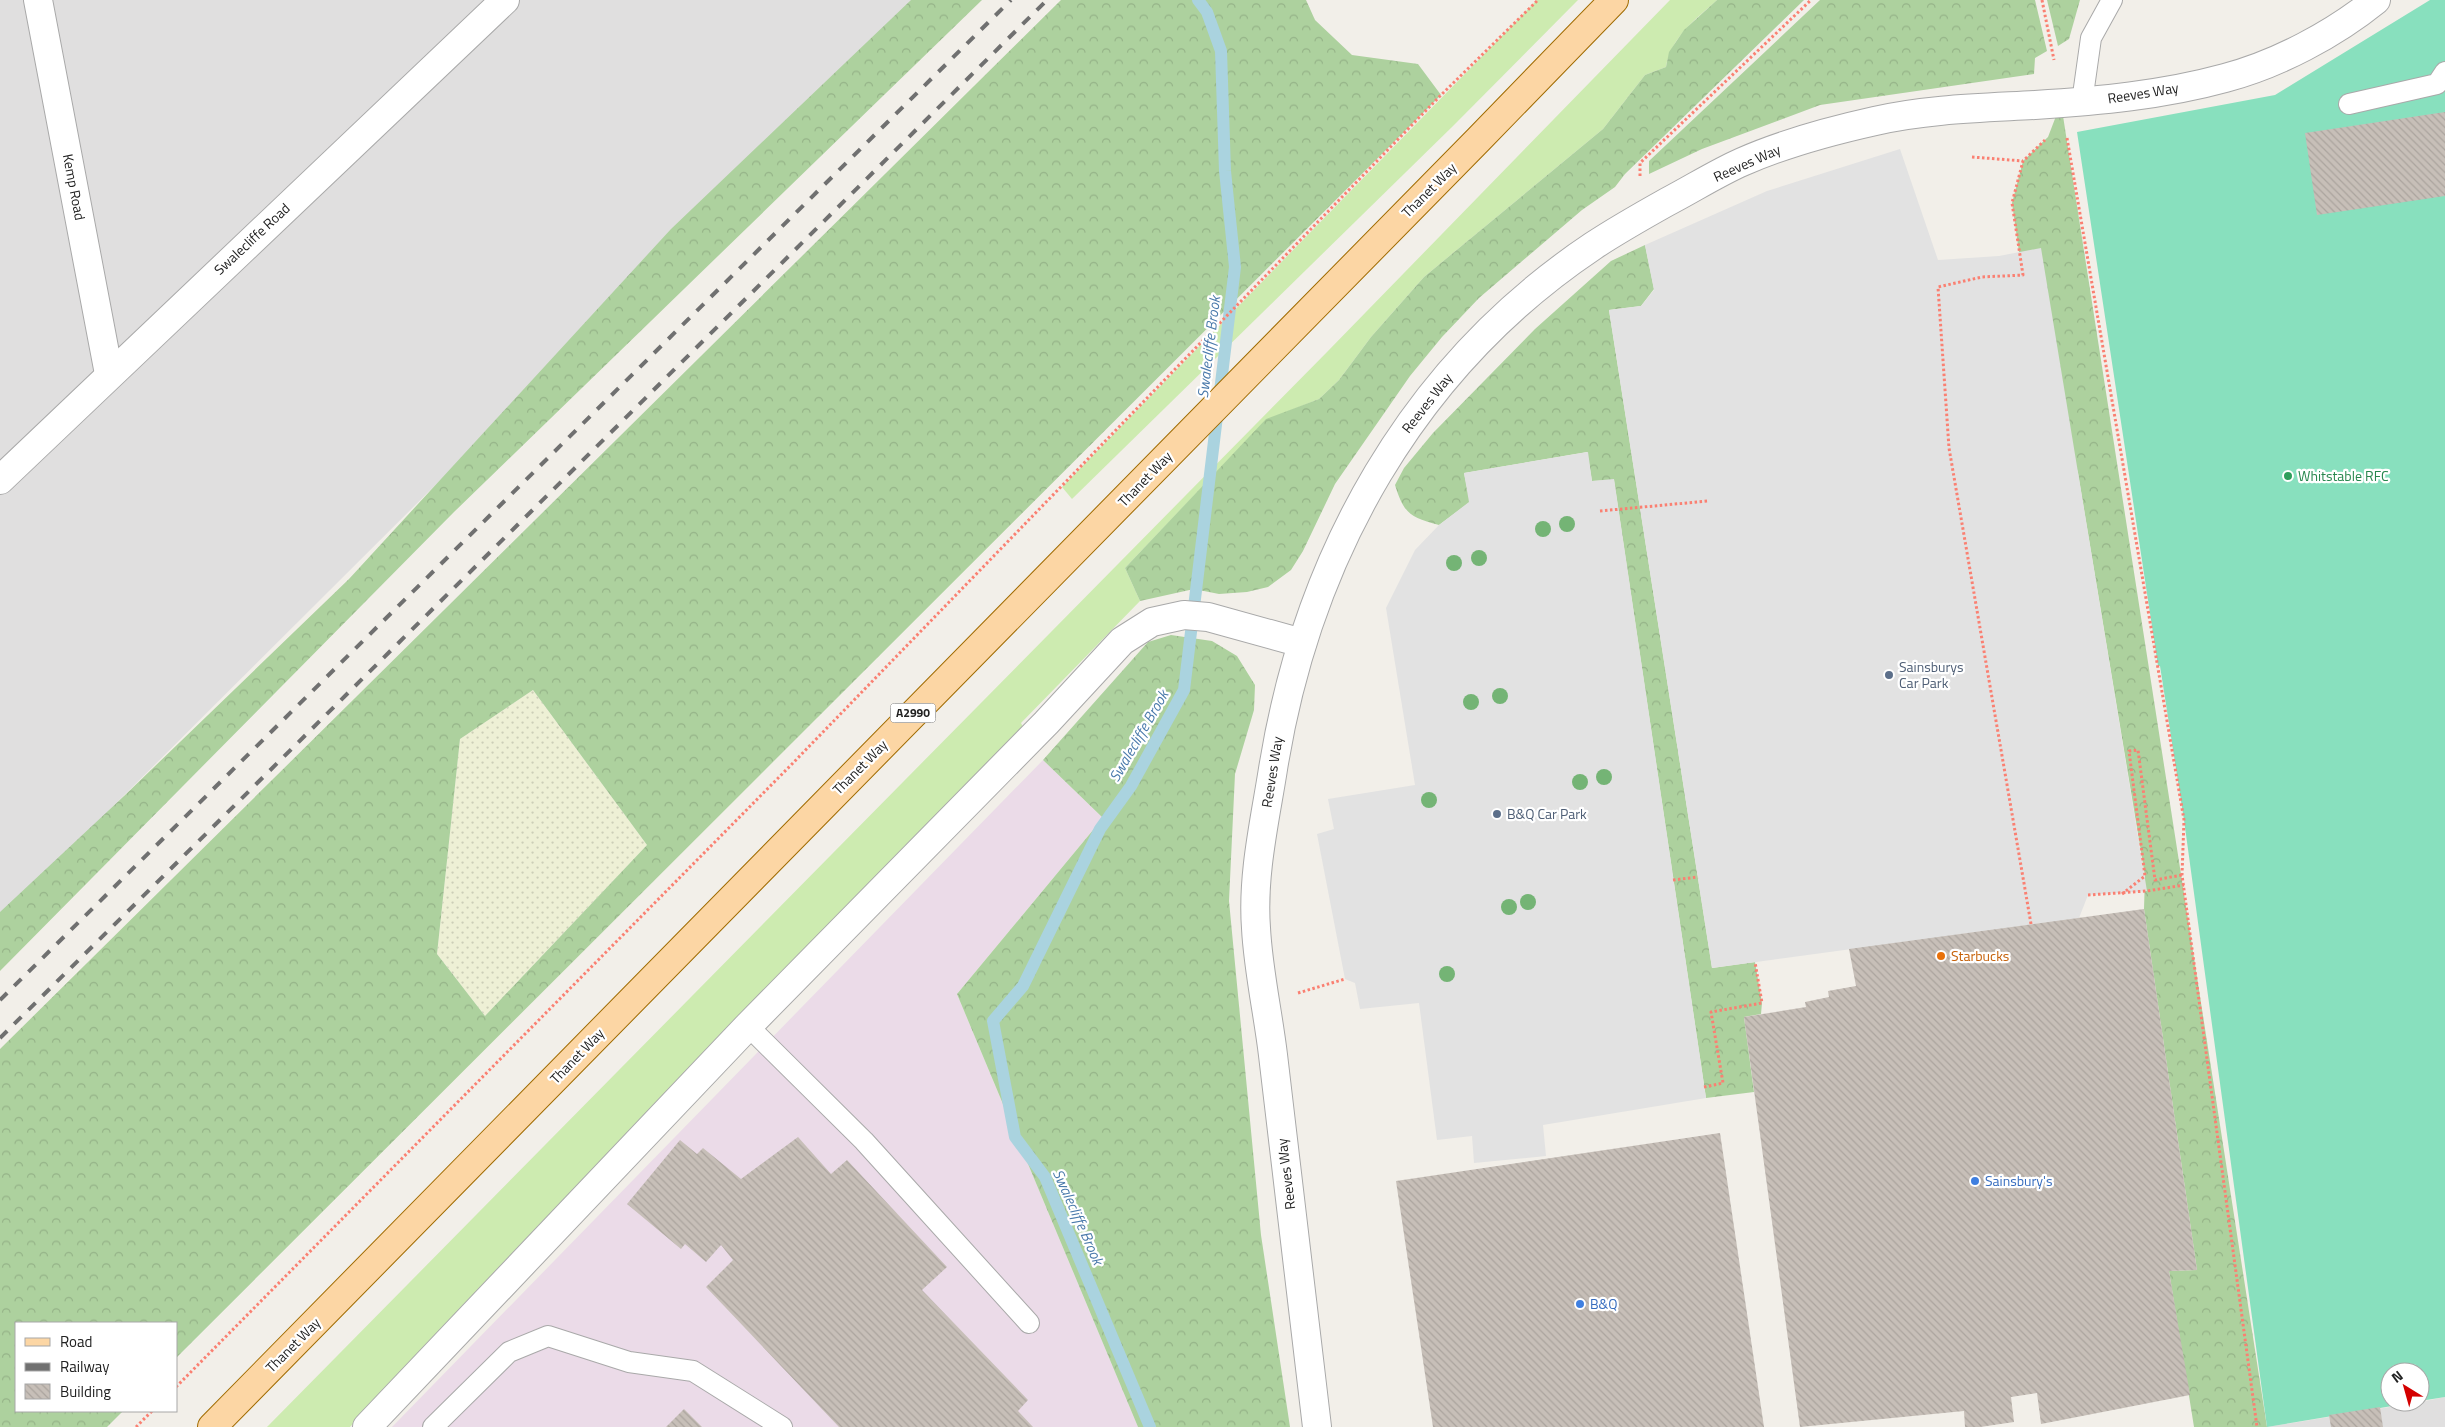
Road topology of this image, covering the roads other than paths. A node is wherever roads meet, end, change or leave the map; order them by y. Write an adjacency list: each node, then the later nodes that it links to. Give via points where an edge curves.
1 (38, 0): 9 (street, Kemp Road)
2 (505, 0): 9 (street, Swalecliffe Road)
3 (1614, 0): 14 (main road, Thanet Way / A2990)
4 (2112, 0): 7 (lane, via 2091,38)
5 (2376, 0): 7 (street, Reeves Way, via 2301,48 2258,67 2225,78 2128,97)
6 (2445, 72): 8 (lane, via 2437,84)
7 (2071, 103): 11 (street, Reeves Way, via 1892,116 1818,134 1740,162 1592,246 1478,341 1394,445 1353,517 1323,581)
8 (2349, 104)
9 (109, 374): 10 (street, Swalecliffe Road)
10 (0, 480)
11 (1302, 643): 12 (street, via 1208,616 1184,615 1152,622 1122,641 1046,723); 18 (street, Reeves Way, via 1280,728 1257,875 1256,927)
12 (748, 1026): 13 (lane, via 864,1141); 15 (street)
13 (1028, 1323)
14 (212, 1427)
15 (367, 1427)
16 (433, 1427): 17 (lane, via 509,1352 548,1336 628,1362 693,1371)
17 (782, 1427)
18 (1317, 1427)

